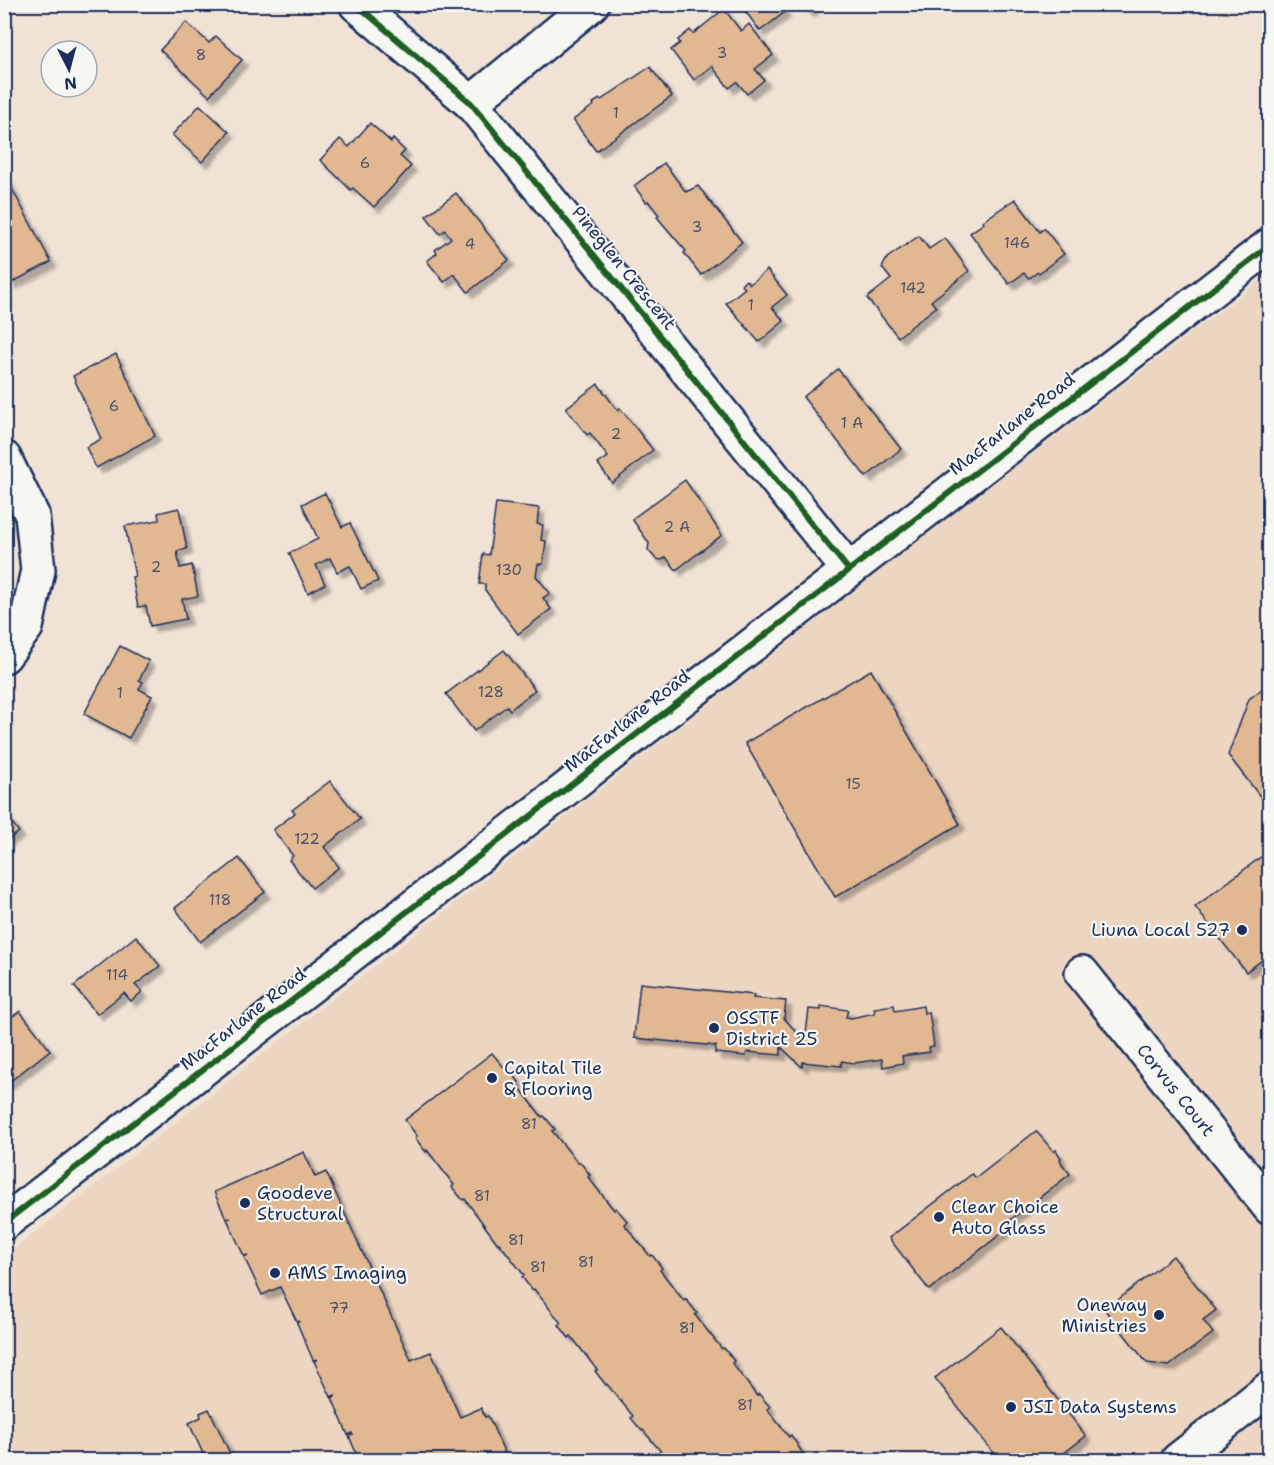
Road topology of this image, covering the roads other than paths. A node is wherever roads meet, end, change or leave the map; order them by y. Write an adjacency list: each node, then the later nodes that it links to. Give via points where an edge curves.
1 (356, 4): 3 (street, Pineglen Crescent)
2 (592, 4): 3 (street)
3 (471, 103): 6 (street, Pineglen Crescent)
4 (1269, 245): 6 (street, MacFarlane Road)
5 (4, 458): 7 (street, via 32,515 38,570 26,625)
6 (848, 569): 10 (street, MacFarlane Road)
7 (4, 656)
8 (1082, 973): 9 (street, Corvus Court)
9 (1269, 1208)
10 (4, 1223)
11 (1269, 1388): 12 (street)
12 (1178, 1461)

